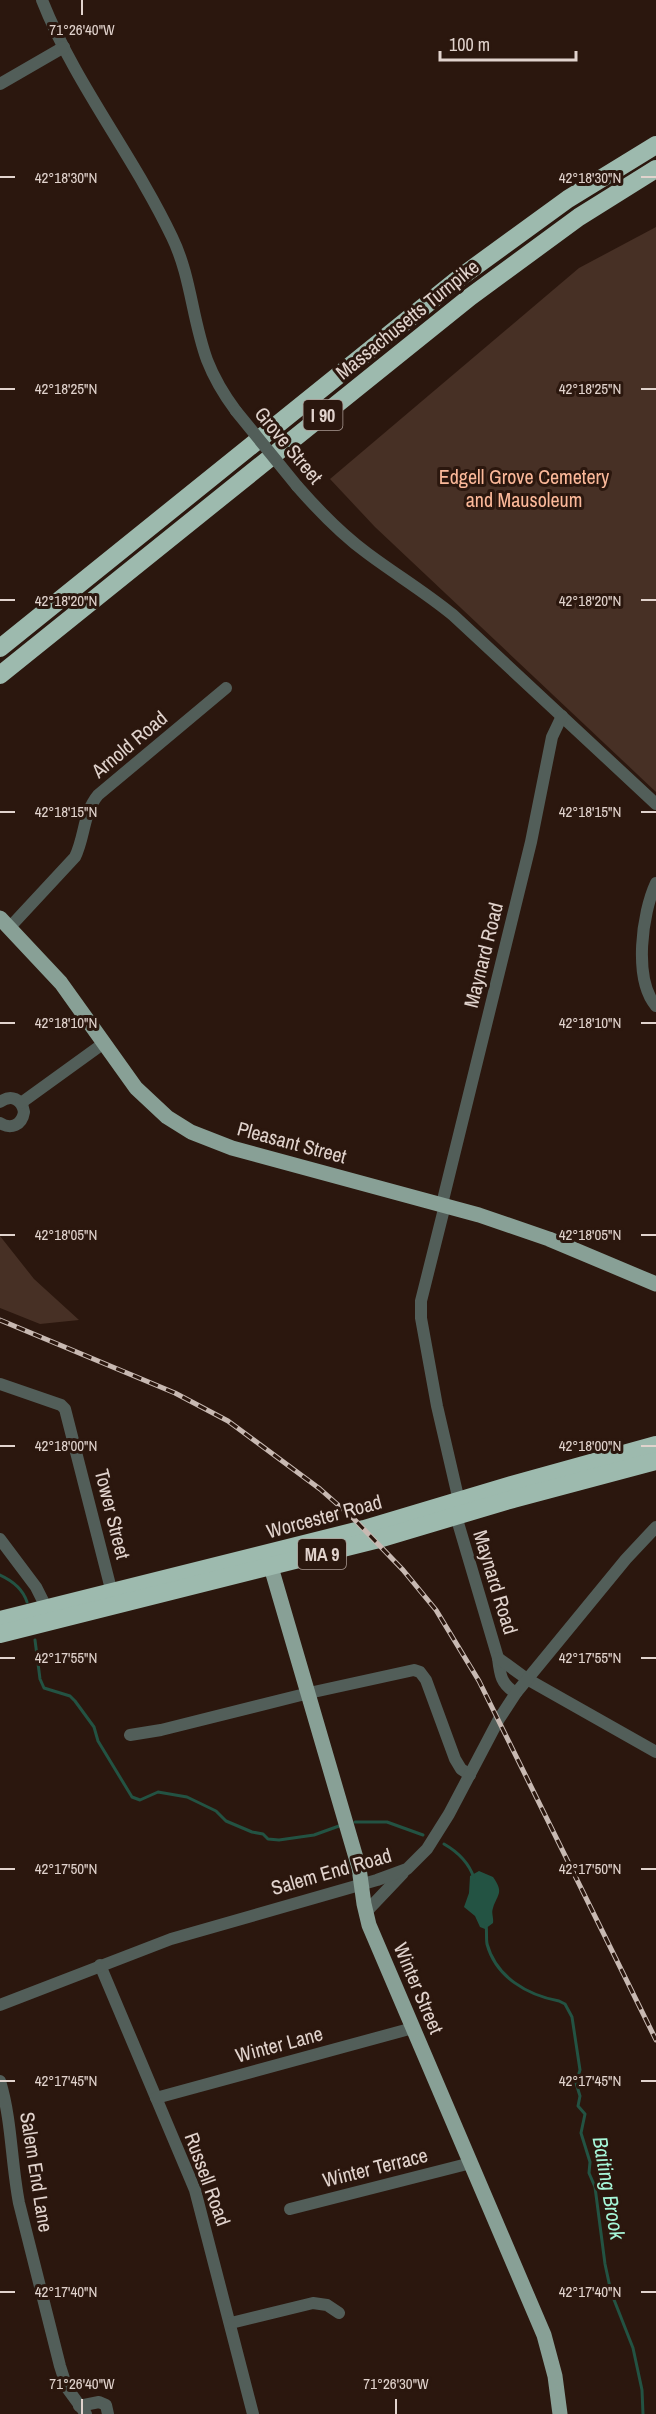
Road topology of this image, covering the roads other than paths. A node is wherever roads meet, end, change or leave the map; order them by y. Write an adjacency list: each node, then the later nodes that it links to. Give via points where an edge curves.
1 (42, 0): 2 (street, Grove Street)
2 (64, 47): 3 (street); 9 (street, Grove Street, bridge, via 173,238 207,359 236,411 297,486 348,538 453,615)
3 (0, 84)
4 (656, 145): 6 (highway, Massachusetts Turnpike / I 90, via 568,199 458,279)
5 (656, 169): 7 (highway, Massachusetts Turnpike / I 90, via 579,217 488,283)
6 (0, 648)
7 (0, 675)
8 (226, 688): 12 (street, Arnold Road, via 98,795 89,808 75,857)
9 (562, 716): 10 (street, Grove Street); 18 (street, Maynard Road, via 552,737 531,842)
10 (656, 804)
11 (656, 883): 13 (street, via 645,910 643,936 645,987)
12 (5, 922): 14 (main road, Pleasant Street, via 60,983)
13 (656, 1006)
14 (104, 1043): 16 (street); 18 (main road, Pleasant Street, via 147,1099 167,1118 191,1132 232,1148)
15 (0, 1102): 16 (street, via 11,1098)
16 (21, 1103): 17 (street, via 21,1122 9,1127)
17 (0, 1123)
18 (443, 1204): 19 (main road, Pleasant Street, via 549,1239); 25 (street, Maynard Road, via 421,1301 421,1318)
19 (656, 1284)
20 (0, 1384): 29 (street, Tower Street, via 65,1409)
21 (656, 1439): 23 (highway)
22 (656, 1445): 23 (highway, Worcester Road / MA 9)
23 (598, 1461): 25 (highway, Worcester Road / MA 9)
24 (651, 1463): 25 (highway, Worcester Road / MA 9)
25 (458, 1508): 28 (highway, Worcester Road / MA 9, via 402,1533); 29 (highway, Worcester Road / MA 9); 33 (street, Maynard Road)
26 (656, 1527): 34 (street, Salem End Road)
27 (0, 1539): 30 (street, via 36,1587)
28 (271, 1567): 32 (highway, Worcester Road / MA 9); 35 (main road, Winter Street)
29 (112, 1593): 30 (highway, Worcester Road / MA 9)
30 (47, 1609): 31 (highway, Worcester Road / MA 9)
31 (0, 1620)
32 (0, 1634)
33 (498, 1658): 34 (street, Maynard Road); 36 (street, Maynard Road, via 503,1684)
34 (527, 1679): 36 (street, Salem End Road); 38 (street, Maynard Road)
35 (309, 1693): 37 (street); 39 (street, via 417,1670 426,1680 458,1765); 41 (main road, Winter Street)
36 (516, 1693): 39 (street, Salem End Road)
37 (130, 1735)
38 (656, 1752)
39 (470, 1775): 40 (street, Salem End Road, via 434,1840)
40 (407, 1869): 41 (street, Salem End Road); 42 (street)
41 (362, 1884): 42 (main road, Winter Street); 43 (street, Salem End Road, via 209,1927)
42 (365, 1913): 45 (main road, Winter Street)
43 (100, 1965): 44 (street, Salem End Road); 47 (street, Russell Road)
44 (0, 2005)
45 (413, 2028): 47 (street, Winter Lane); 48 (main road, Winter Street)
46 (0, 2080): 52 (street, Salem End Lane, via 10,2122 19,2203 60,2366 67,2388)
47 (156, 2098): 51 (street, Russell Road, via 195,2190)
48 (471, 2163): 49 (street, Winter Terrace); 55 (main road, Winter Street, via 544,2335)
49 (290, 2209)
50 (339, 2313): 51 (street, via 313,2303)
51 (231, 2323): 54 (street, Russell Road)
52 (82, 2410): 53 (street, Salem End Lane, via 99,2402 106,2405)
53 (108, 2414)
54 (253, 2414)
55 (560, 2414)

